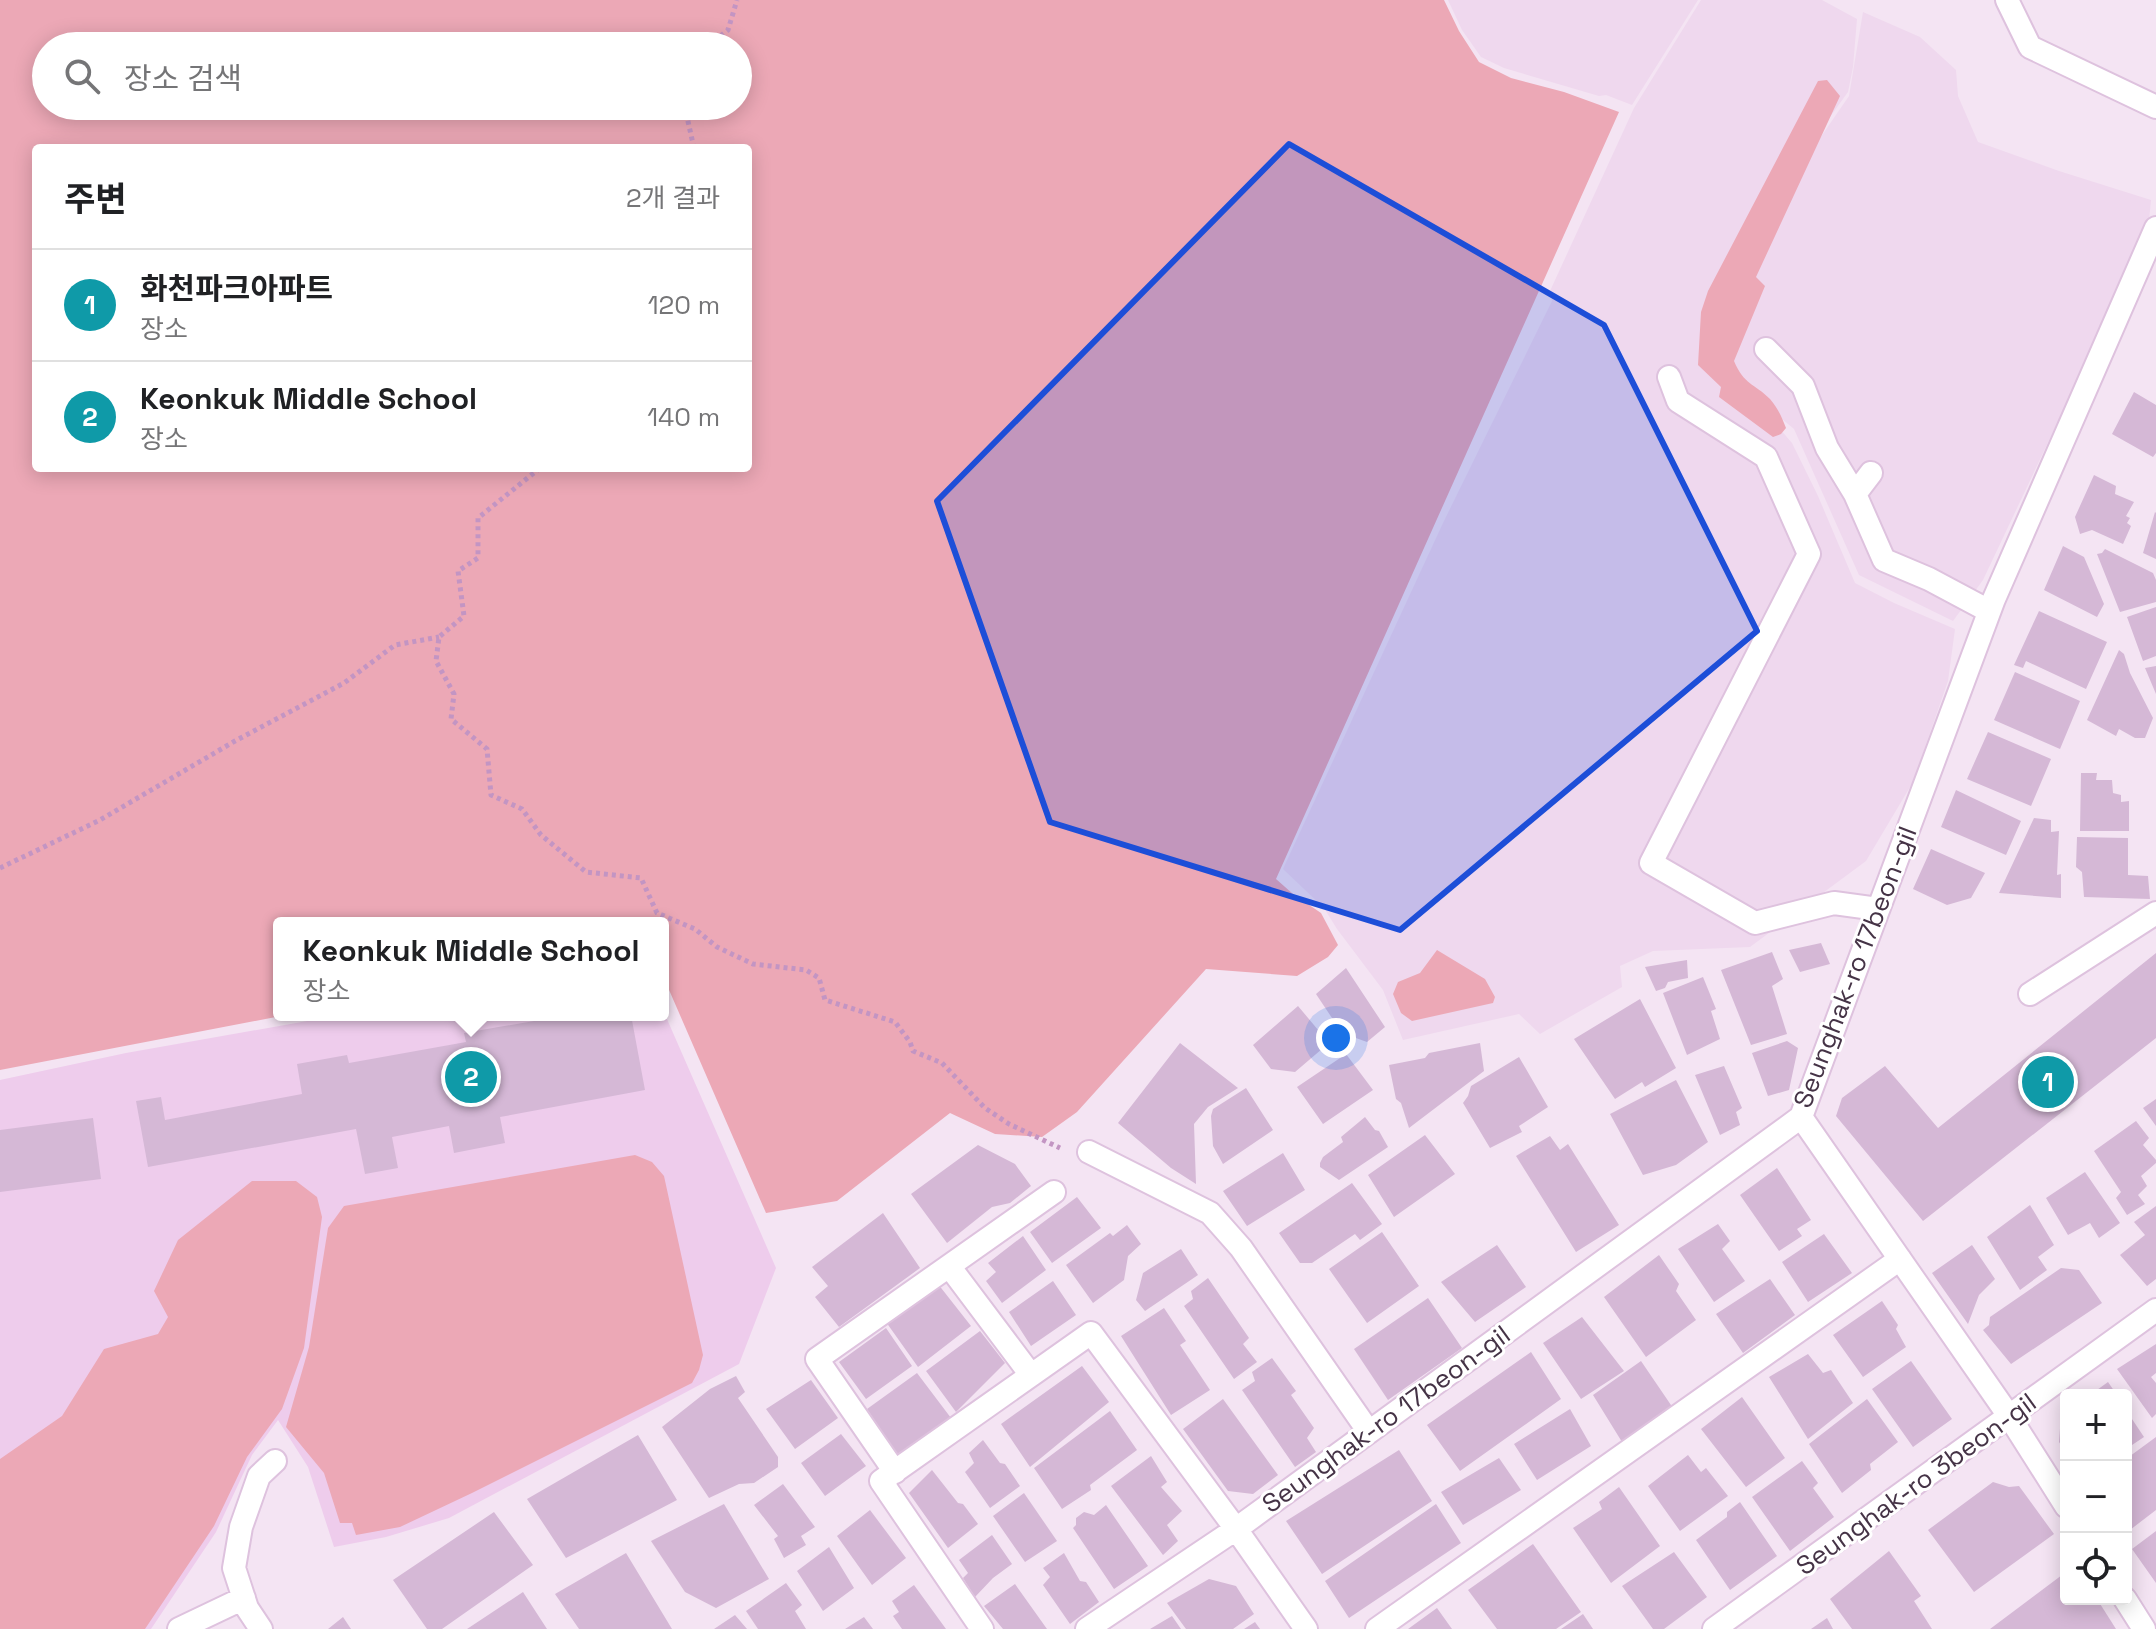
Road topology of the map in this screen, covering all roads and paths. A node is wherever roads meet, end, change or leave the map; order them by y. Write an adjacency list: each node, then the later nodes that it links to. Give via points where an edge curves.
1 (737, 0): 3 (path)
2 (2007, 0): 4 (lane, via 2030,47)
3 (726, 32)
4 (2156, 107)
5 (688, 120): 6 (path)
6 (693, 144)
7 (2156, 228): 13 (lane, Seunghak-ro 17beon-gil)
8 (1766, 349): 12 (lane, via 1803,386 1827,448)
9 (1669, 377): 16 (lane, via 1678,401 1766,457 1809,554 1651,863 1755,923 1834,903)
10 (535, 472): 14 (path, via 478,518 478,558 458,571 464,616)
11 (1871, 473): 12 (lane)
12 (1855, 494): 13 (lane, via 1884,560)
13 (1989, 611): 16 (lane, Seunghak-ro 17beon-gil)
14 (439, 637): 15 (path, via 395,645 344,683 100,820); 18 (path, via 436,661 454,694 451,719 487,749 491,795 522,809 541,835 586,872 641,878 657,913)
15 (0, 868)
16 (1878, 909): 21 (lane, Seunghak-ro 17beon-gil)
17 (2156, 913): 20 (lane)
18 (666, 917)
19 (669, 918): 22 (path, via 753,964 806,970 819,978 825,1000 895,1022 913,1051 942,1063 985,1108 1009,1124 1064,1150)
20 (2030, 994)
21 (1801, 1117): 24 (lane); 29 (lane, Seunghak-ro 17beon-gil)
22 (1089, 1152): 29 (lane, via 1210,1213 1241,1248)
23 (1054, 1192): 25 (lane)
24 (1900, 1259): 28 (lane); 41 (lane)
25 (949, 1266): 27 (lane); 31 (lane, via 817,1359)
26 (2156, 1310): 28 (lane, Seunghak-ro 3beon-gil)
27 (1031, 1375): 31 (lane); 33 (lane, via 1091,1333)
28 (2009, 1416): 32 (lane); 42 (lane, Seunghak-ro 3beon-gil)
29 (1369, 1432): 33 (lane, Seunghak-ro 17beon-gil)
30 (275, 1461): 34 (lane, via 259,1476 241,1527 234,1568)
31 (895, 1472): 38 (lane, via 881,1481)
32 (2060, 1497)
33 (1236, 1529): 39 (lane, Seunghak-ro 17beon-gil); 40 (lane)
34 (244, 1598): 36 (lane); 37 (lane)
35 (2129, 1605): 43 (lane)
36 (179, 1629)
37 (261, 1629)
38 (982, 1629)
39 (1087, 1629)
40 (1306, 1629)
41 (1377, 1629)
42 (1714, 1629)
43 (2144, 1629)

